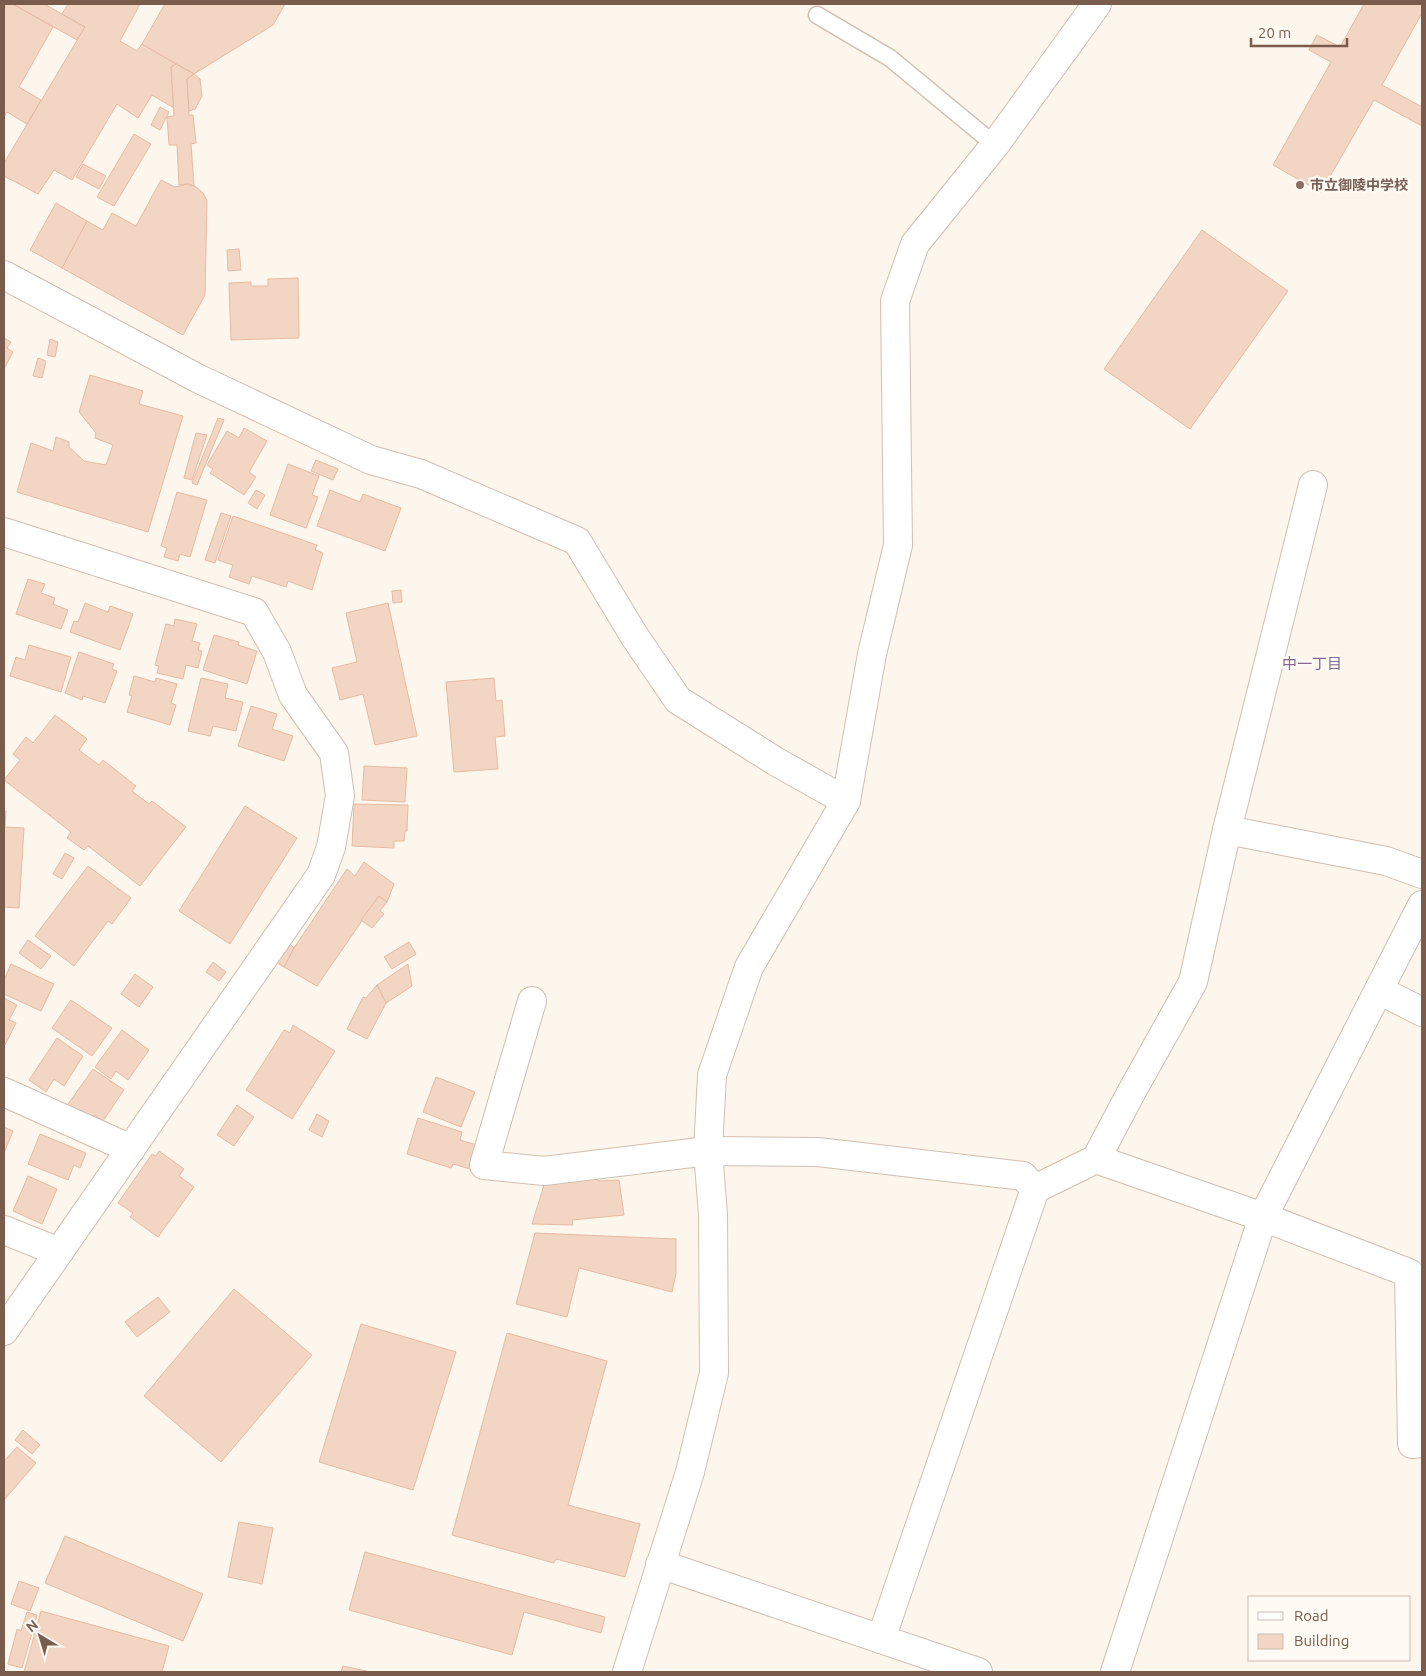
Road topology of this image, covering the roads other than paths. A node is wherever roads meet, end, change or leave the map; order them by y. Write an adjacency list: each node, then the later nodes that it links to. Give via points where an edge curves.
1 (1097, 4): 3 (street)
2 (817, 15): 3 (lane, via 890,58)
3 (996, 144): 7 (street, via 915,244 895,301 898,545 872,654)
4 (4, 275): 7 (street, via 199,379 371,460 421,474 577,541 635,637 678,700)
5 (1313, 485): 8 (street)
6 (4, 532): 15 (street, via 254,612 277,652 293,695 334,753 340,796 331,847 321,875)
7 (846, 801): 16 (street, via 749,967 712,1075)
8 (1227, 830): 9 (street, via 1386,861); 17 (street, via 1193,982)
9 (1422, 874)
10 (1422, 904): 11 (street)
11 (1379, 990): 13 (street); 19 (street)
12 (532, 1001): 16 (street, via 484,1164 544,1171)
13 (1422, 1012)
14 (4, 1092): 15 (street)
15 (131, 1148): 21 (street)
16 (708, 1151): 18 (street, via 818,1152 1023,1176); 24 (street, via 713,1215 714,1373 690,1472)
17 (1096, 1159): 18 (street); 19 (street)
18 (1035, 1189): 25 (street)
19 (1263, 1217): 23 (street, via 1409,1273 1412,1444); 28 (street)
20 (4, 1230): 21 (street)
21 (59, 1252): 22 (street)
22 (4, 1331)
23 (1422, 1443)
24 (660, 1564): 25 (street); 26 (street)
25 (881, 1639): 27 (street)
26 (627, 1672)
27 (978, 1672)
28 (1115, 1672)

